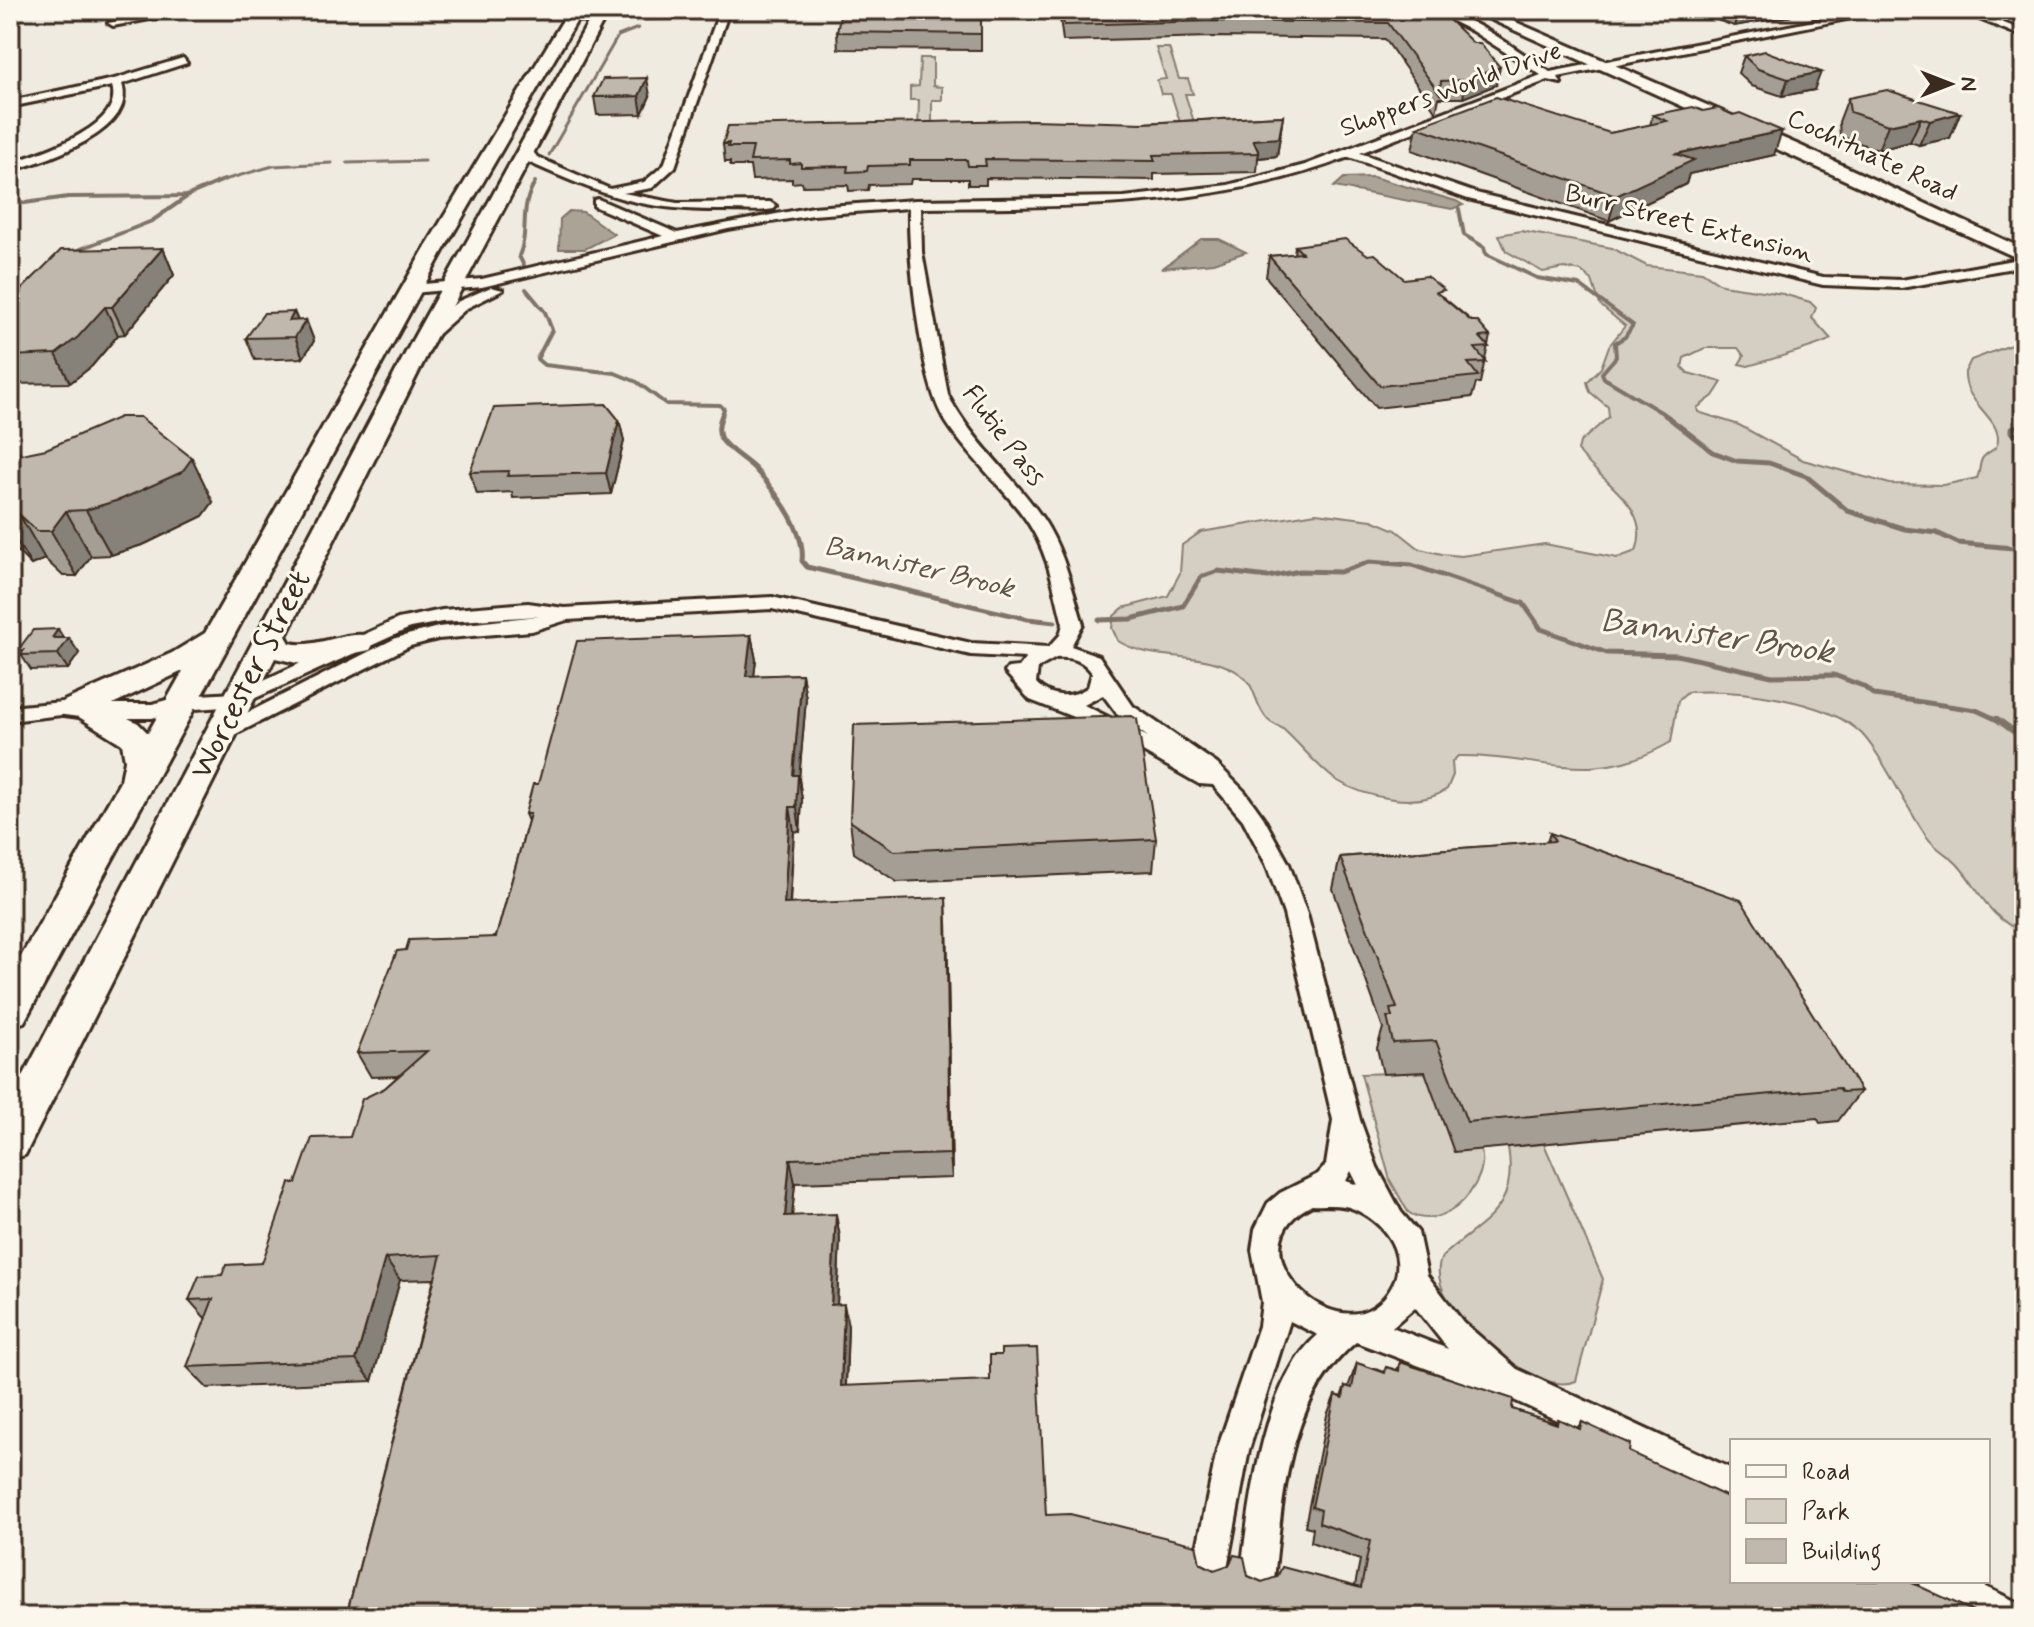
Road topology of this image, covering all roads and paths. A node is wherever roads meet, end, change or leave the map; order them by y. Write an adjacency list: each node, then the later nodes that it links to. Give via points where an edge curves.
1 (137, 10): 2 (street, via 115,17 113,23)
2 (192, 10)
3 (766, 10): 11 (street)
4 (1435, 10): 14 (street)
5 (1477, 10): 12 (main road, Cochituate Road)
6 (1497, 10): 17 (main road, Cochituate Road)
7 (1886, 10): 17 (street)
8 (1962, 10): 13 (street)
9 (603, 13): 10 (street); 11 (street); 24 (highway, Worcester Street)
10 (573, 14): 15 (highway, Worcester Street)
11 (723, 14): 27 (street)
12 (1513, 26): 17 (main road, Cochituate Road); 18 (main road, via 1575,58 1579,65)
13 (2024, 34)
14 (1502, 46): 19 (street); 22 (street, via 1524,72)
15 (550, 53): 29 (highway, via 546,85 509,151); 47 (highway, Worcester Street)
16 (183, 61): 21 (street)
17 (1611, 65): 18 (street, Shoppers World Drive); 20 (street, Shoppers World Drive); 41 (main road, Cochituate Road); 42 (main road, Cochituate Road)
18 (1570, 71): 19 (street, Shoppers World Drive)
19 (1546, 76): 20 (street); 22 (street, Shoppers World Drive)
20 (1558, 81): 26 (street, Shoppers World Drive)
21 (116, 82): 23 (street); 28 (street, via 122,102 104,123 62,148)
22 (1520, 87): 25 (street, Shoppers World Drive)
23 (10, 104)
24 (528, 149): 29 (highway, Worcester Street); 33 (street, Shoppers World Drive, via 532,159)
25 (1350, 153): 26 (street, Burr Street Extension); 38 (street, Shoppers World Drive, via 1274,179 1179,196)
26 (1366, 159): 30 (street, Shoppers World Drive); 31 (street, Burr Street Extension)
27 (670, 164): 32 (street); 33 (street, via 644,186)
28 (10, 167)
29 (519, 167): 37 (street); 46 (highway, Worcester Street)
30 (1347, 169): 31 (street); 38 (street, Shoppers World Drive, via 1264,192 1167,208 1068,215)
31 (1399, 171): 44 (street, Burr Street Extension, via 1472,196 1808,279 1901,284)
32 (673, 178)
33 (598, 189): 36 (street, Shoppers World Drive)
34 (678, 193): 36 (street)
35 (879, 205): 36 (street, Shoppers World Drive); 38 (street, Shoppers World Drive); 40 (street, Shoppers World Drive, via 787,214)
36 (683, 207): 37 (street, via 654,215); 40 (street)
37 (614, 210): 39 (street)
38 (915, 210): 40 (street, Shoppers World Drive); 49 (street, Flutie Pass, via 920,293 941,398 1040,527)
39 (676, 237): 40 (street, Shoppers World Drive); 46 (street, Shoppers World Drive)
40 (692, 238): 48 (street, Shoppers World Drive, via 491,291 457,308)
41 (2024, 243)
42 (2024, 256)
43 (2024, 262): 44 (street, Burr Street Extension)
44 (1961, 273): 45 (street)
45 (2024, 273)
46 (452, 287): 47 (street, Shoppers World Drive); 48 (highway, Worcester Street)
47 (412, 289): 51 (highway, Worcester Street)
48 (424, 339): 52 (highway, Worcester Street)
49 (1066, 594): 55 (street, Flutie Pass, via 1072,630); 56 (street, Flutie Pass)
50 (564, 614): 53 (street, via 528,609 432,617); 54 (street, via 772,603); 63 (street, via 532,625 438,633 403,642)
51 (220, 634): 60 (highway, Worcester Street); 61 (highway, via 183,660)
52 (271, 636): 53 (highway, via 279,650 296,655); 58 (highway, Worcester Street)
53 (359, 643): 58 (street)
54 (971, 649): 55 (street); 57 (street)
55 (1052, 653): 56 (street, via 1079,654); 57 (street, via 1029,666)
56 (1100, 669): 59 (street, via 1100,687 1087,698); 65 (street, Flutie Pass, via 1122,707 1188,752)
57 (1026, 682): 59 (street, via 1037,695)
58 (238, 699): 60 (street); 63 (highway, Worcester Street)
59 (1054, 701): 65 (street)
60 (181, 703): 61 (street, via 152,711); 64 (highway, Worcester Street)
61 (89, 706): 62 (street); 64 (highway, via 92,713 135,738 141,755)
62 (10, 714)
63 (220, 735): 68 (highway, Worcester Street)
64 (138, 780): 66 (highway, Worcester Street)
65 (1223, 785): 67 (street, Flutie Pass, via 1258,826 1283,882 1305,949)
66 (10, 1011)
67 (1342, 1104): 69 (street, via 1341,1167 1334,1180); 70 (street)
68 (11, 1140)
69 (1312, 1193): 70 (street, via 1349,1194); 72 (street, via 1286,1205 1269,1227 1265,1249)
70 (1389, 1217): 71 (street, via 1408,1246)
71 (1412, 1278): 73 (street, via 1396,1310 1375,1324); 74 (street, via 1459,1340)
72 (1273, 1281): 73 (street, via 1302,1312 1318,1321); 76 (street, via 1274,1327 1240,1426)
73 (1352, 1327): 74 (street); 77 (street, via 1333,1338 1312,1363 1290,1408)
74 (1515, 1386): 75 (street)
75 (1730, 1485)
76 (1210, 1568)
77 (1257, 1580)
78 (1940, 1583): 79 (street)
79 (2011, 1617)

